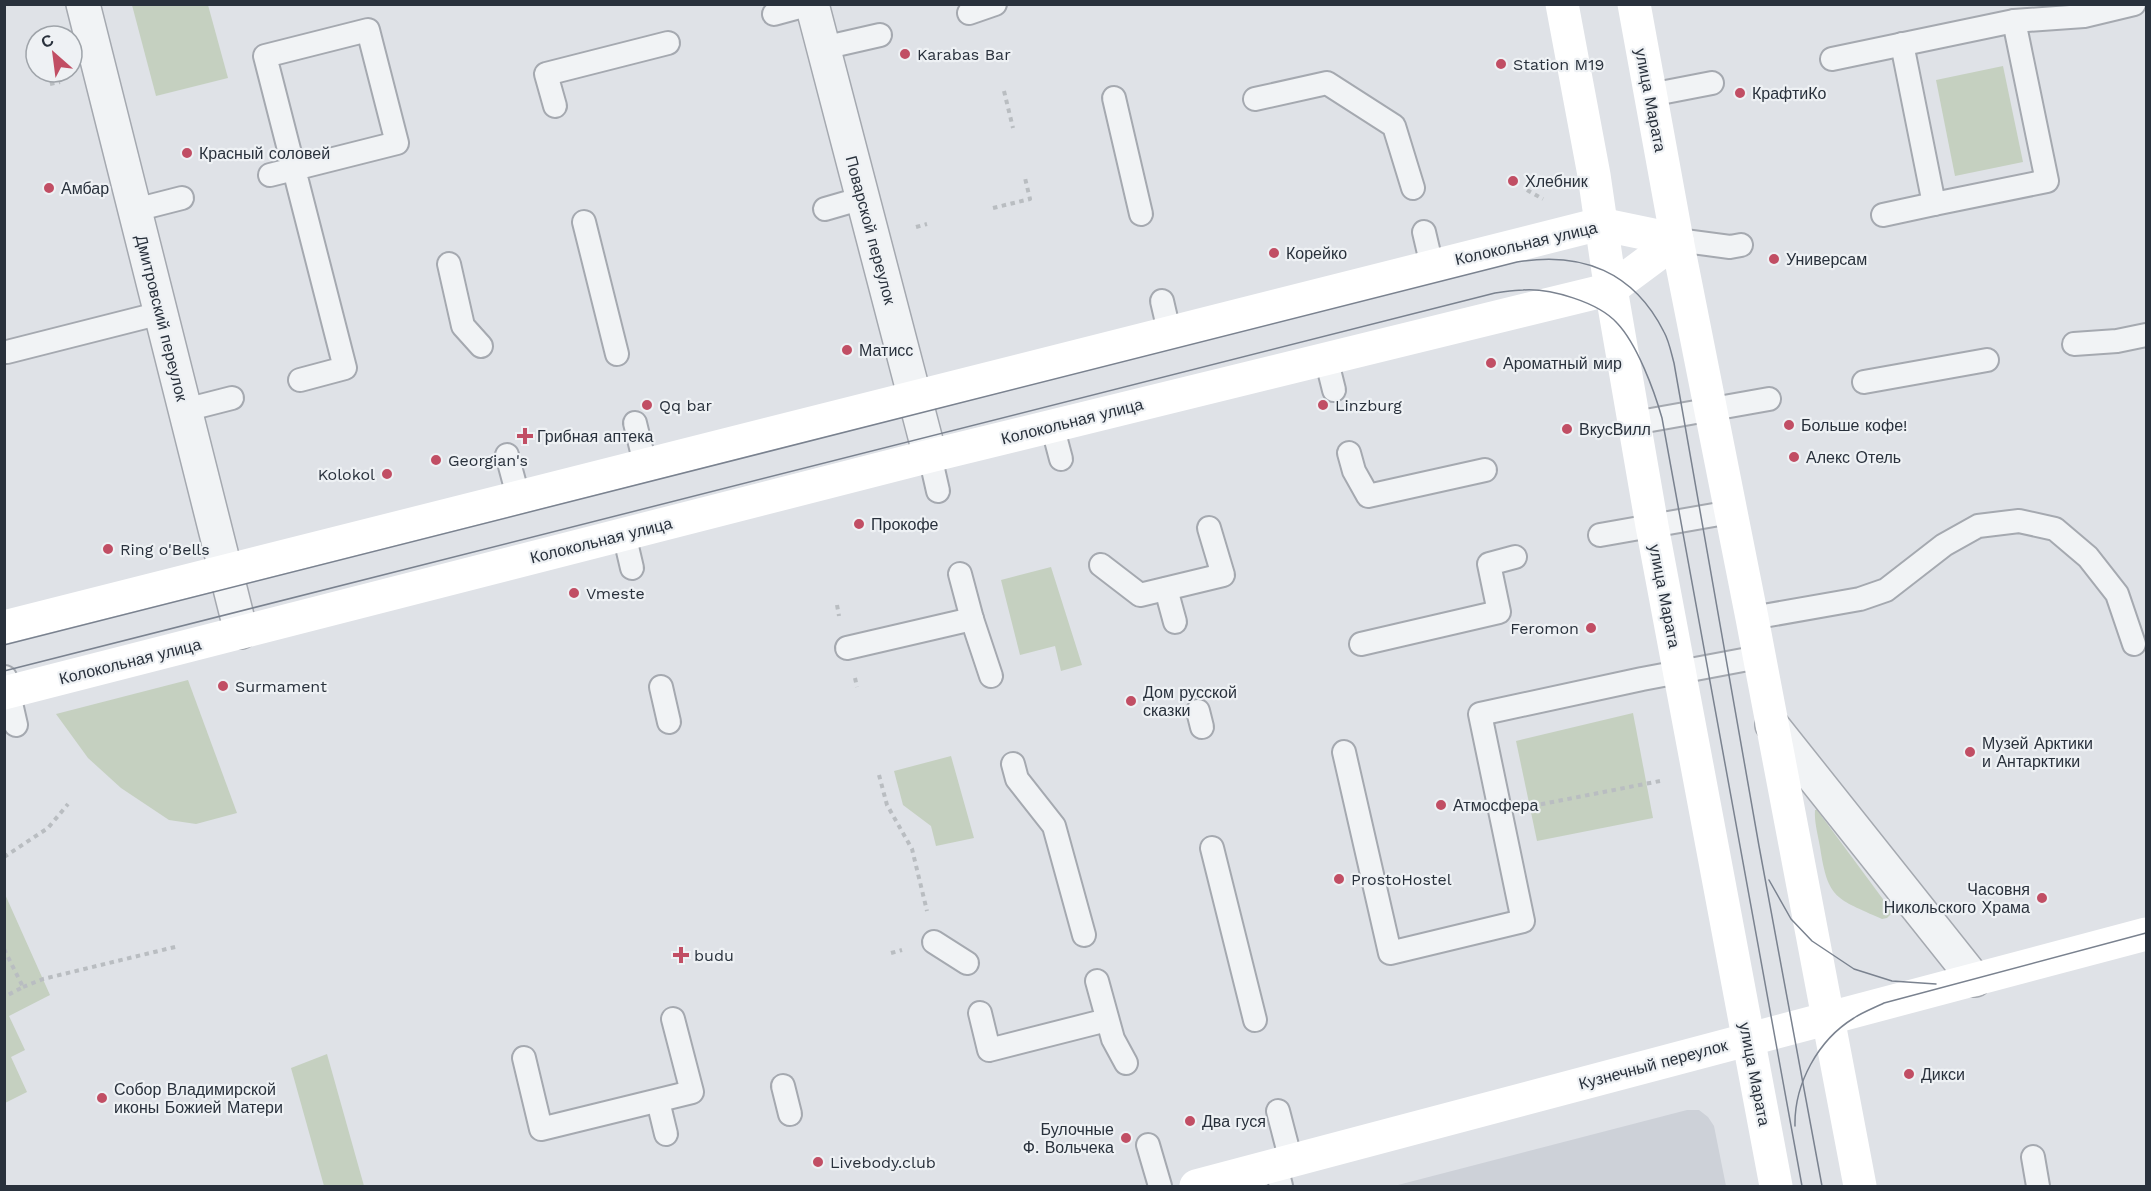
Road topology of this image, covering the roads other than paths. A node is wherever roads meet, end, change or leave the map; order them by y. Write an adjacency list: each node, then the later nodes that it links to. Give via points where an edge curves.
1 (83, 4): 27 (street, Дмитровский переулок)
2 (812, 4): 8 (lane); 13 (street, Поварской переулок)
3 (995, 4): 7 (lane)
4 (1562, 4): 31 (street, улица Марата)
5 (1634, 4): 16 (street, улица Марата)
6 (2134, 4): 9 (lane, via 2084,16)
7 (969, 13)
8 (774, 14)
9 (2014, 21): 12 (lane); 25 (lane, via 2047,181)
10 (880, 35): 13 (lane)
11 (668, 43): 19 (lane, via 546,74)
12 (1902, 44): 14 (lane); 25 (lane)
13 (823, 48): 24 (street, Поварской переулок)
14 (1833, 59)
15 (1712, 83): 16 (lane)
16 (1650, 95): 33 (street, улица Марата)
17 (1114, 98): 28 (lane)
18 (1255, 99): 22 (lane, via 1327,83 1394,126)
19 (555, 106)
20 (293, 170): 20 (lane, via 397,143 368,30 265,56); 21 (lane); 46 (lane, via 345,368)
21 (270, 175)
22 (1413, 188)
23 (182, 198): 27 (lane)
24 (863, 198): 26 (lane); 49 (street, Поварской переулок)
25 (1934, 204): 29 (lane)
26 (825, 209)
27 (135, 210): 38 (street, Дмитровский переулок)
28 (1141, 214)
29 (1883, 215)
30 (584, 222): 43 (lane)
31 (1600, 224): 33 (street, Колокольная улица); 36 (street, Колокольная улица); 37 (street, улица Марата)
32 (1424, 232): 36 (lane)
33 (1677, 240): 34 (lane); 37 (street, Колокольная улица); 53 (street, улица Марата)
34 (1741, 245)
35 (449, 264): 41 (lane, via 464,326)
36 (1432, 266): 49 (street, Колокольная улица, via 1165,316)
37 (1611, 288): 44 (street, Колокольная улица); 55 (street, улица Марата)
38 (161, 314): 42 (lane); 52 (street, Дмитровский переулок)
39 (2146, 334): 40 (lane)
40 (2074, 344)
41 (481, 346)
42 (7, 352)
43 (617, 354)
44 (1326, 358): 48 (lane); 56 (street, Колокольная улица)
45 (1987, 360): 47 (lane)
46 (300, 380)
47 (1864, 382)
48 (1334, 390)
49 (914, 397): 59 (street, Поварской переулок); 61 (street, Колокольная улица)
50 (232, 398): 52 (lane)
51 (1769, 399): 53 (lane)
52 (185, 410): 73 (street, Дмитровский переулок)
53 (1711, 410): 55 (lane); 65 (street, улица Марата)
54 (635, 423): 61 (lane)
55 (1634, 423): 66 (street, улица Марата)
56 (1052, 426): 59 (street, Колокольная улица); 60 (lane)
57 (1349, 453): 62 (lane, via 1368,496)
58 (507, 455): 64 (lane)
59 (930, 456): 63 (lane); 68 (street, Колокольная улица)
60 (1061, 459)
61 (645, 464): 64 (street, Колокольная улица)
62 (1485, 470)
63 (939, 491)
64 (518, 496): 73 (street, Колокольная улица)
65 (1731, 512): 66 (lane); 76 (street, улица Марата)
66 (1652, 526): 69 (lane); 85 (street, улица Марата)
67 (1209, 528): 75 (lane, via 1223,575)
68 (624, 534): 72 (lane); 80 (street, Колокольная улица)
69 (1600, 535)
70 (1515, 557): 81 (lane, via 1489,564 1499,612)
71 (1101, 566): 75 (lane, via 1140,595)
72 (632, 568)
73 (226, 570): 79 (street, Колокольная улица); 80 (street, Дмитровский переулок)
74 (960, 574): 77 (lane)
75 (1166, 589): 78 (lane)
76 (1752, 618): 82 (lane, via 1860,599 1886,590 1944,545 1978,526 2019,521 2055,529 2088,557 2116,594); 84 (street, улица Марата)
77 (972, 619): 83 (lane); 86 (lane)
78 (1175, 622)
79 (4, 627)
80 (242, 632): 87 (street, Колокольная улица)
81 (1361, 644)
82 (2134, 644)
83 (847, 648)
84 (1759, 657): 85 (lane); 91 (street, улица Марата)
85 (1679, 671): 92 (lane, via 1480,714 1523,921 1390,953); 106 (street, улица Марата)
86 (991, 676)
87 (6, 687): 90 (lane)
88 (661, 687): 89 (lane)
89 (669, 722)
90 (16, 725)
91 (1772, 725): 99 (street, улица Марата); 102 (street, улица Марата)
92 (1344, 752)
93 (1013, 764): 96 (lane, via 1017,779 1054,826)
94 (1212, 848): 105 (lane)
95 (2146, 934): 99 (street, Кузнечный переулок)
96 (1084, 935)
97 (934, 942): 98 (lane)
98 (967, 963)
99 (1975, 980): 102 (street, Кузнечный переулок)
100 (1097, 981): 104 (lane)
101 (980, 1013): 104 (lane, via 989,1050)
102 (1827, 1018): 106 (street, Кузнечный переулок); 120 (street, улица Марата)
103 (673, 1019): 110 (lane, via 692,1092)
104 (1107, 1020): 108 (lane)
105 (1255, 1020)
106 (1748, 1039): 116 (street, Кузнечный переулок); 119 (street, улица Марата)
107 (524, 1058): 110 (lane, via 541,1129)
108 (1126, 1063)
109 (783, 1086): 112 (lane)
110 (658, 1101): 113 (lane)
111 (1278, 1111): 116 (lane)
112 (790, 1114)
113 (666, 1134)
114 (1148, 1145): 117 (lane)
115 (2033, 1157): 121 (lane)
116 (1283, 1171): 118 (street, Кузнечный переулок)
117 (1160, 1186)
118 (1196, 1186)
119 (1776, 1186)
120 (1860, 1186)
121 (2038, 1186)

